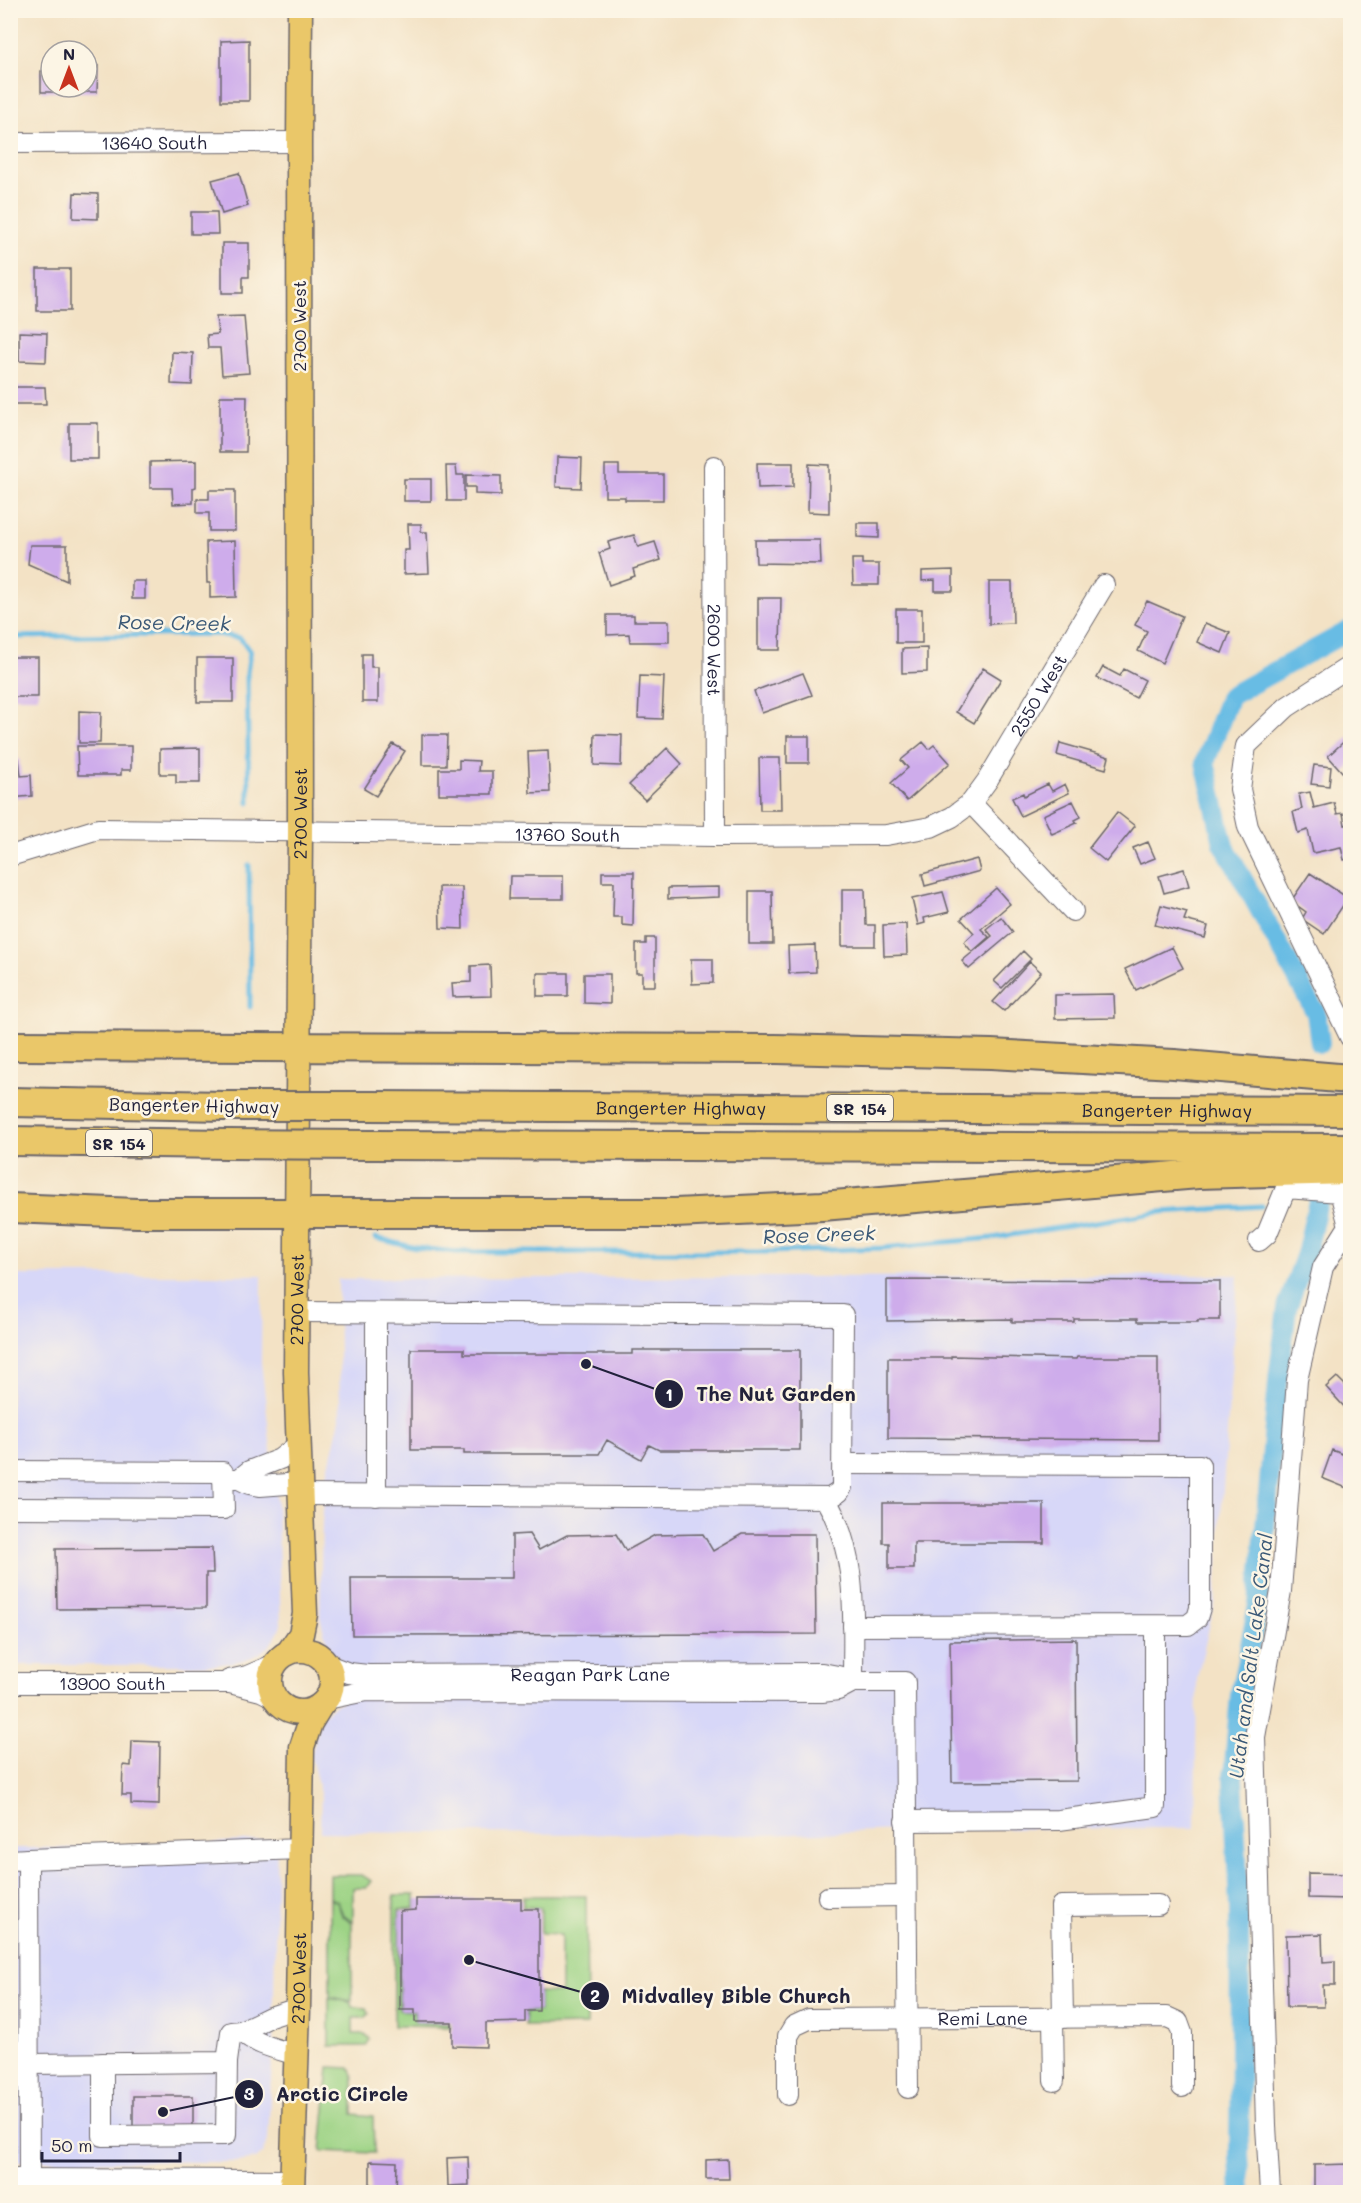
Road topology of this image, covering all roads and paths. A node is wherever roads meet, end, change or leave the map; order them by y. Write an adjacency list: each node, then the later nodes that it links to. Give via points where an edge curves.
1 (300, 10): 2 (main road, 2700 West)
2 (299, 142): 3 (street, 13640 South); 8 (main road, 2700 West)
3 (10, 143)
4 (714, 466): 9 (street, 2600 West)
5 (1104, 585): 7 (street, 2550 West)
6 (1350, 666): 12 (street, via 1287,707 1246,746 1240,789 1248,827)
7 (971, 803): 9 (street, 13760 South, via 942,822 886,835); 11 (street)
8 (300, 832): 9 (street, 13760 South); 10 (street, 13760 South, via 98,829); 14 (main road, 2700 West)
9 (715, 836)
10 (10, 856)
11 (1073, 911)
12 (1350, 1037)
13 (10, 1046): 14 (highway)
14 (298, 1047): 15 (highway, via 991,1054); 22 (main road, 2700 West)
15 (1350, 1079)
16 (10, 1102): 17 (highway, Bangerter Highway / SR 154, bridge)
17 (1350, 1111)
18 (10, 1141): 19 (highway, SR 154, bridge)
19 (1350, 1148)
20 (1350, 1170): 22 (highway, via 1166,1176 744,1211 606,1215)
21 (10, 1208): 22 (highway)
22 (296, 1213): 24 (main road, 2700 West)
23 (1259, 1241): 67 (street, via 1267,1234 1287,1188 1340,1192 1349,1227 1323,1267 1296,1380 1281,1591 1255,1737)
24 (296, 1312): 25 (street); 26 (main road, 2700 West)
25 (375, 1313): 27 (street, via 843,1315); 31 (street)
26 (298, 1445): 29 (street, via 280,1459); 30 (main road, 2700 West)
27 (843, 1464): 32 (street, via 842,1487 835,1496); 36 (street, via 1200,1465 1199,1613 1188,1625)
28 (10, 1471): 29 (street, via 223,1472)
29 (231, 1479): 30 (street); 33 (street, via 224,1509)
30 (300, 1489): 31 (street); 34 (main road, 2700 West)
31 (376, 1496): 32 (street)
32 (825, 1498): 35 (street, via 847,1547)
33 (10, 1508)
34 (305, 1614): 37 (main road, 2700 West, via 301,1634); 38 (main road, 2700 West, via 310,1635)
35 (853, 1626): 36 (street); 39 (street)
36 (1155, 1626): 45 (street, via 1155,1807 1059,1820)
37 (282, 1659): 38 (main road, via 306,1650); 41 (street, 13900 South, via 247,1676); 42 (main road, via 270,1681)
38 (325, 1661): 39 (street, Reagan Park Lane, via 349,1672 368,1675 822,1673); 43 (main road, via 332,1682)
39 (853, 1682): 43 (street, Reagan Park Lane, via 838,1690 822,1692 366,1692); 45 (street, Reagan Park Lane, via 905,1682)
40 (10, 1683): 41 (street, 13900 South)
41 (214, 1683): 42 (street, 13900 South, via 246,1686)
42 (277, 1701): 43 (main road, via 288,1710 305,1712); 44 (main road, 2700 West, via 294,1728)
43 (324, 1702): 44 (main road, 2700 West, via 306,1733)
44 (302, 1762): 46 (main road, 2700 West)
45 (905, 1821): 48 (street, Reagan Park Lane)
46 (301, 1849): 47 (street); 52 (main road, 2700 West)
47 (19, 1860): 51 (street)
48 (906, 1896): 49 (street); 54 (street, Reagan Park Lane)
49 (828, 1897)
50 (1158, 1905): 53 (street, via 1061,1906)
51 (19, 1978): 59 (street)
52 (298, 2008): 55 (street); 56 (main road, 2700 West)
53 (1058, 2018): 54 (street, Remi Lane); 60 (street); 61 (street, Remi Lane, via 1167,2017 1178,2022 1182,2034)
54 (907, 2019): 62 (street, Reagan Park Lane); 63 (street, Remi Lane, via 809,2019 794,2026 788,2036)
55 (241, 2031): 56 (street, via 249,2039); 57 (street, via 231,2032)
56 (297, 2055): 66 (main road, 2700 West)
57 (227, 2062): 58 (street); 58 (street, via 226,2135 103,2136)
58 (103, 2063): 59 (street)
59 (28, 2064): 64 (street)
60 (1054, 2081)
61 (1182, 2087)
62 (908, 2088)
63 (788, 2095)
64 (20, 2096): 65 (street)
65 (20, 2179): 66 (street)
66 (292, 2186)
67 (1270, 2193)

